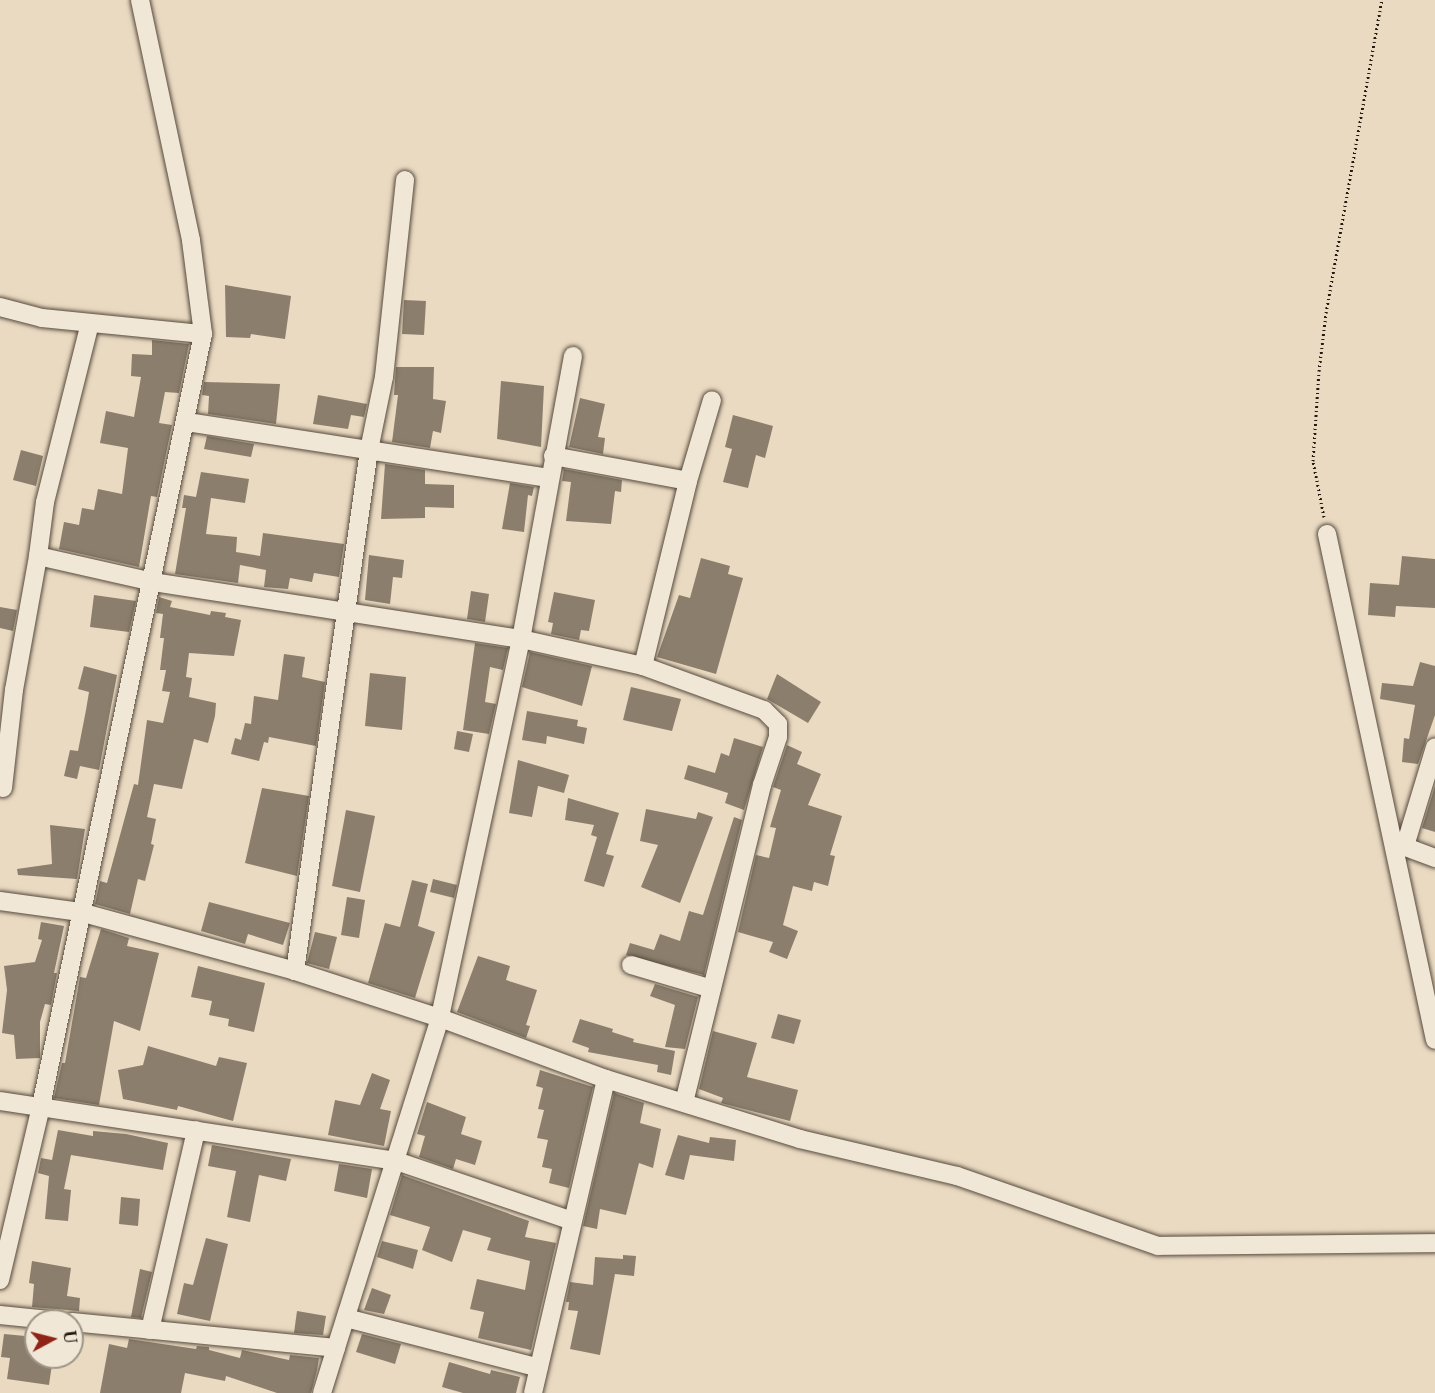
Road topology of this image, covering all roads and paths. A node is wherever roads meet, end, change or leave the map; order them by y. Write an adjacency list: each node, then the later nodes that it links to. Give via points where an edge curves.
1 (140, 0): 6 (street, via 191,240)
2 (1382, 0): 14 (path, via 1326,313 1315,410 1313,461)
3 (405, 180): 10 (street, via 388,348)
4 (0, 307): 5 (street, via 42,318)
5 (90, 323): 6 (street); 15 (street, via 45,502)
6 (203, 334): 9 (street)
7 (573, 356): 11 (street)
8 (712, 400): 13 (street)
9 (187, 422): 10 (street); 16 (street)
10 (369, 450): 12 (street); 17 (street)
11 (553, 456): 12 (street); 13 (street)
12 (549, 478): 18 (street)
13 (688, 481): 19 (street)
14 (1327, 534): 22 (street)
15 (38, 556): 16 (street); 21 (street, via 14,690)
16 (153, 582): 17 (street); 25 (street)
17 (348, 612): 18 (street); 27 (street)
18 (521, 639): 19 (street); 30 (street)
19 (643, 666): 28 (street, via 764,710 778,724 778,737)
20 (1435, 747): 22 (street)
21 (3, 788)
22 (1399, 844): 23 (street); 29 (street)
23 (1435, 858)
24 (0, 901): 25 (street)
25 (80, 912): 27 (street); 35 (street)
26 (631, 965): 28 (street)
27 (295, 971): 30 (street)
28 (712, 989): 34 (street)
29 (1431, 1002): 31 (street)
30 (440, 1018): 32 (street); 37 (street)
31 (1435, 1040)
32 (606, 1079): 34 (street); 38 (street)
33 (0, 1101): 35 (street)
34 (684, 1102): 39 (street, via 801,1138 957,1176 1158,1245)
35 (41, 1106): 36 (street); 40 (street)
36 (196, 1130): 37 (street); 45 (street)
37 (396, 1161): 38 (street); 43 (street)
38 (572, 1221): 47 (street)
39 (1435, 1243)
40 (0, 1280)
41 (0, 1315): 42 (street)
42 (24, 1317)
43 (346, 1318): 46 (street); 47 (street)
44 (84, 1323): 45 (street)
45 (150, 1330): 46 (street)
46 (336, 1347): 48 (street)
47 (539, 1368): 49 (street)
48 (322, 1393)
49 (533, 1393)

